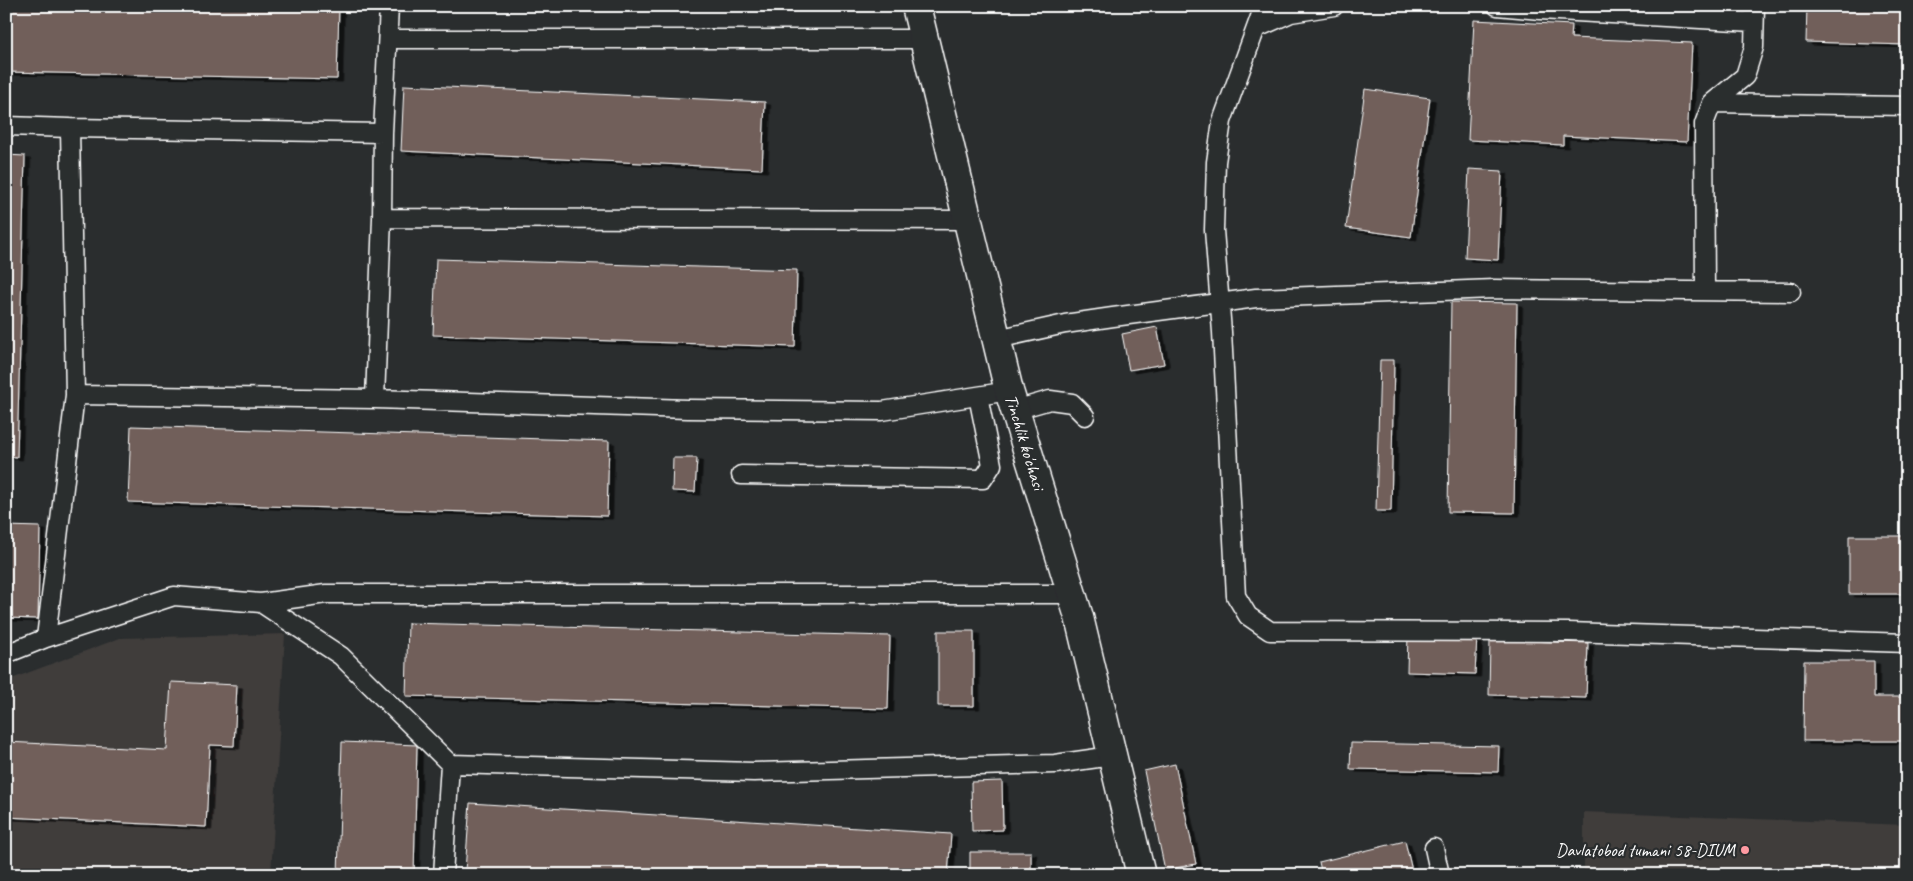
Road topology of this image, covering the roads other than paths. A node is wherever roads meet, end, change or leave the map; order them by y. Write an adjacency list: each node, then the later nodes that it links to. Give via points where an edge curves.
1 (389, 6): 8 (lane)
2 (916, 6): 9 (street, Tinchlik ko'chasi)
3 (1264, 6): 7 (lane)
4 (1334, 6): 7 (lane, via 1291,13)
5 (1496, 6): 6 (lane, via 1550,11)
6 (1754, 14): 10 (lane, via 1754,47 1744,76)
7 (1257, 28): 19 (lane, via 1222,121 1216,162 1214,230)
8 (389, 39): 9 (lane); 14 (lane)
9 (923, 39): 16 (street, Tinchlik ko'chasi)
10 (1712, 103): 11 (lane); 17 (lane, via 1704,124)
11 (1907, 106)
12 (6, 126): 13 (lane)
13 (70, 128): 14 (lane); 21 (lane)
14 (383, 133): 15 (lane)
15 (382, 218): 16 (lane); 23 (lane)
16 (968, 220): 20 (street, Tinchlik ko'chasi)
17 (1705, 291): 18 (lane); 19 (lane, via 1494,288 1256,298)
18 (1791, 292)
19 (1219, 303): 20 (lane, via 1094,320); 30 (lane, via 1236,596 1248,616 1270,631 1568,632)
20 (997, 339): 24 (street, Tinchlik ko'chasi)
21 (75, 395): 23 (lane); 29 (lane)
22 (978, 396): 23 (lane, via 882,411 688,409); 24 (lane); 26 (lane, via 992,465 983,479)
23 (375, 398)
24 (1012, 400): 25 (lane, via 1072,403); 27 (street, Tinchlik ko'chasi)
25 (1085, 416)
26 (741, 475)
27 (1071, 594): 28 (lane, via 326,594); 32 (street, Tinchlik ko'chasi)
28 (261, 603): 29 (lane, via 174,596); 33 (lane, via 341,656)
29 (46, 638): 31 (lane)
30 (1907, 643)
31 (6, 654)
32 (1112, 756): 33 (lane, via 1055,764 754,772); 36 (street, Tinchlik ko'chasi)
33 (450, 764): 35 (lane)
34 (1434, 848): 37 (lane)
35 (444, 875)
36 (1141, 875)
37 (1440, 875)

